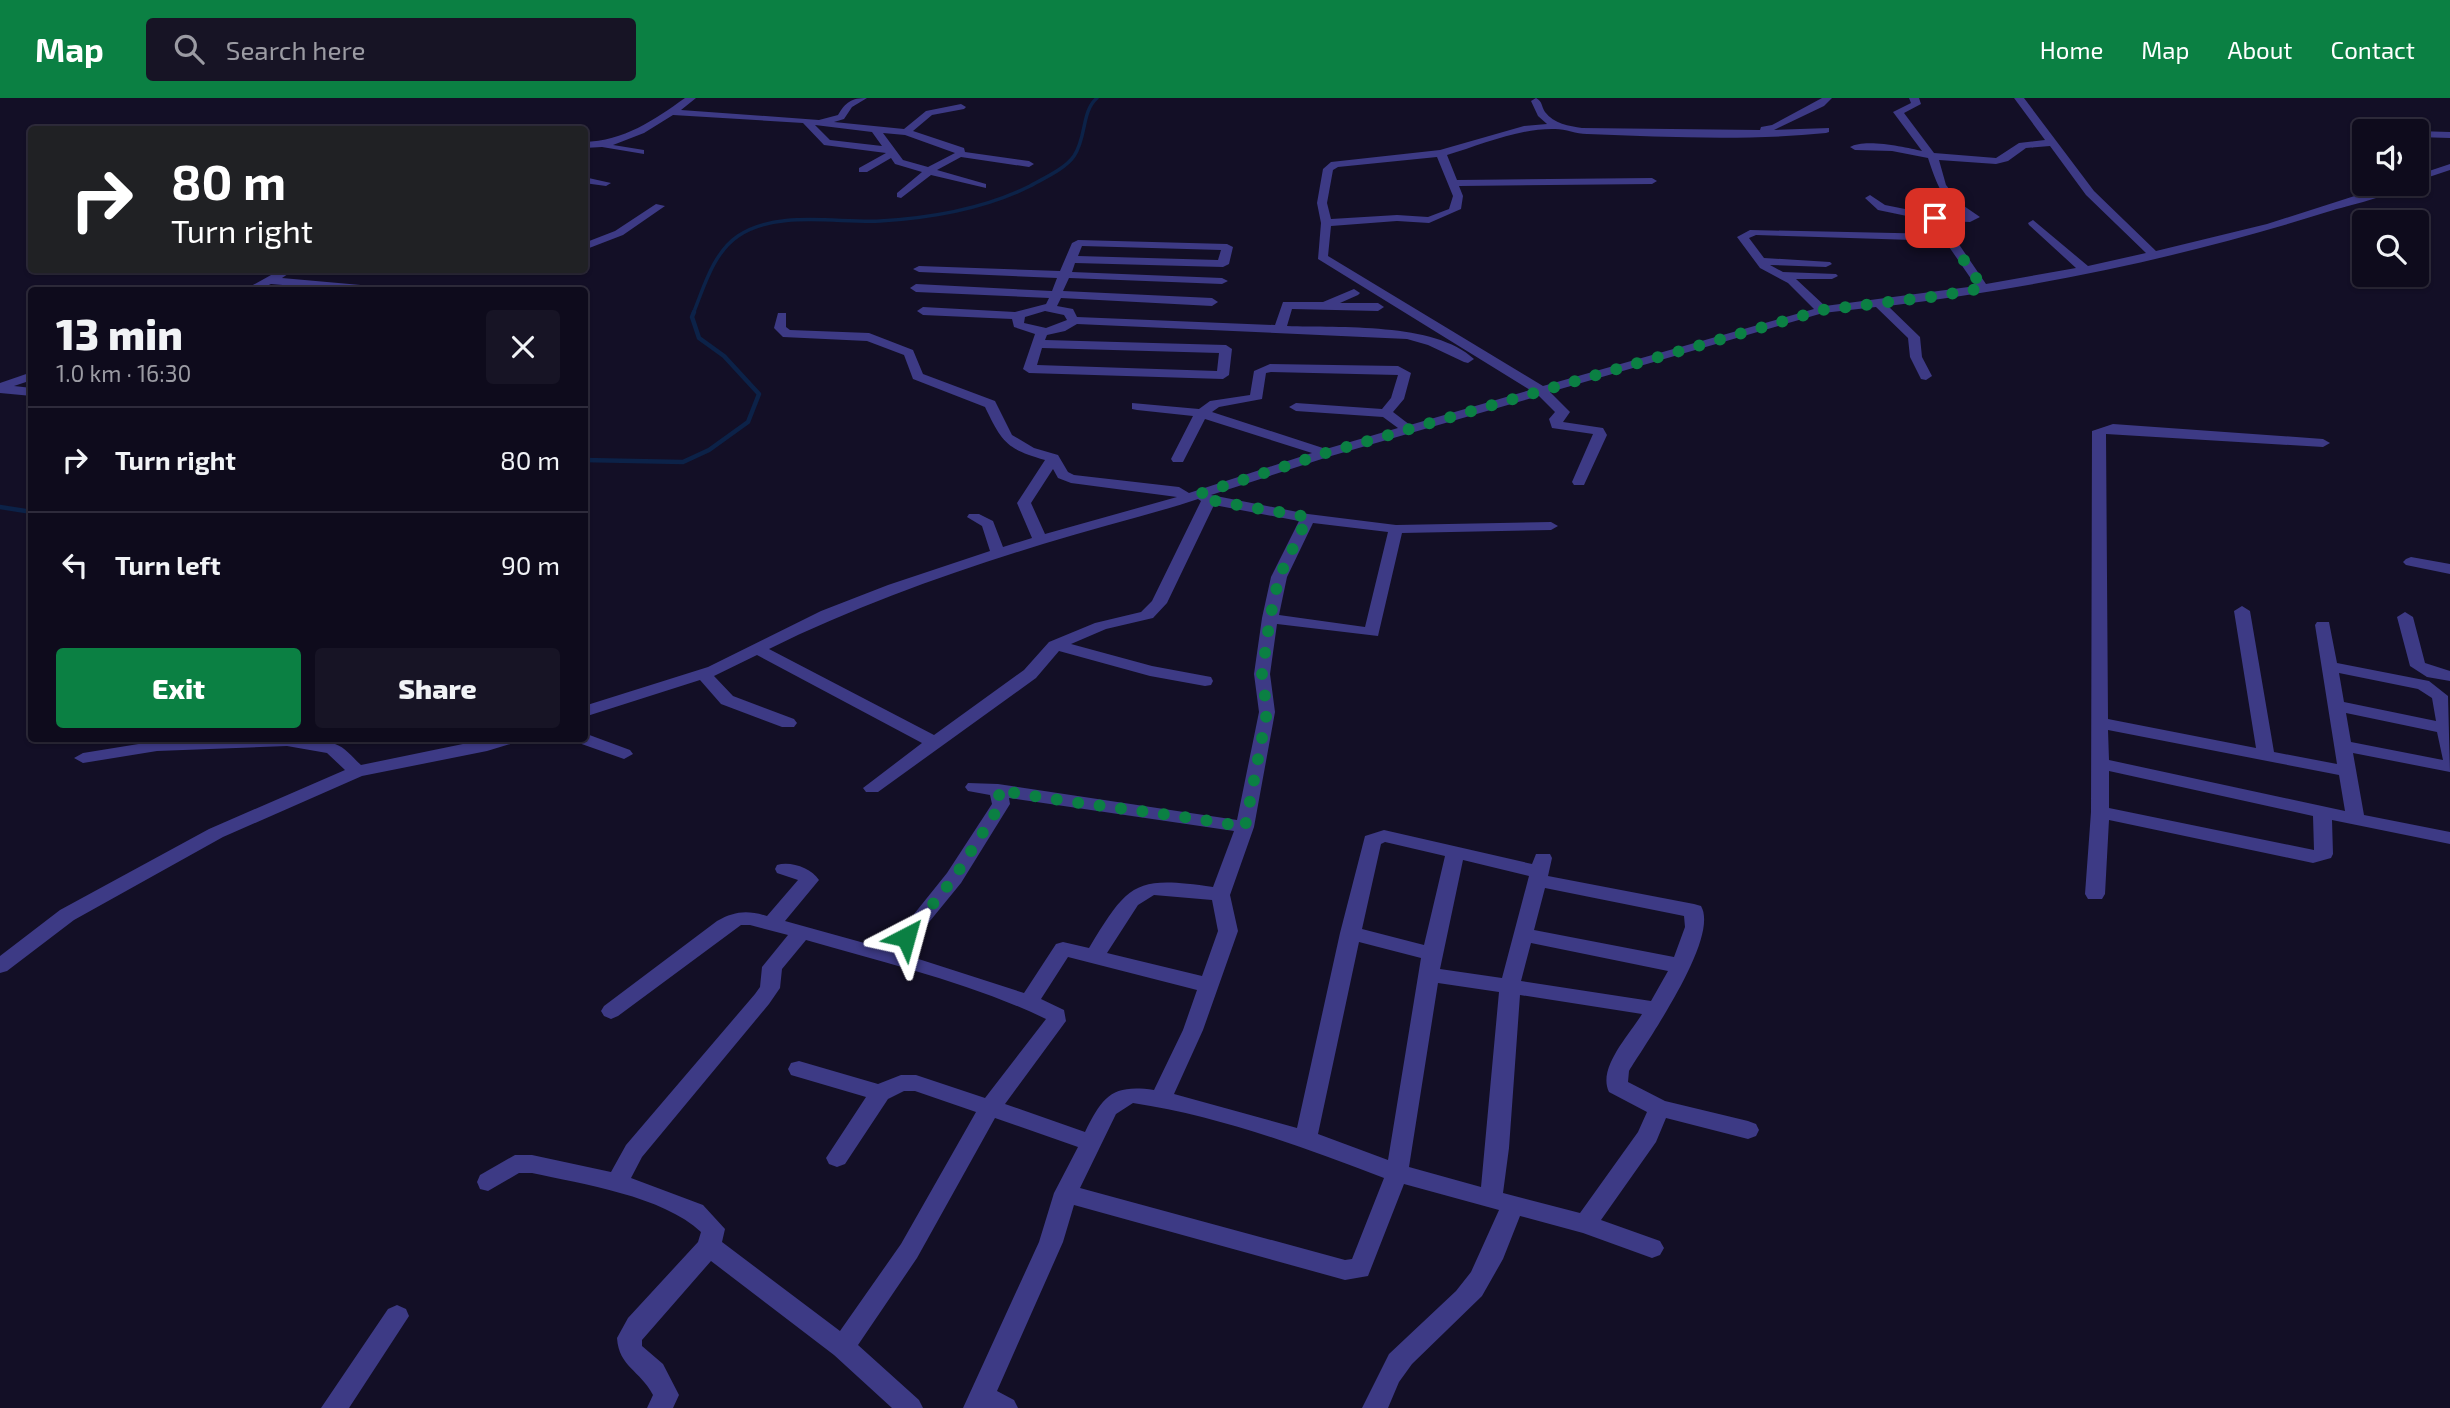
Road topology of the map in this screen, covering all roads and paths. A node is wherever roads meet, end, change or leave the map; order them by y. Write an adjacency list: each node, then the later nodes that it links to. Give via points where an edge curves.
1 (691, 98): 8 (street)
2 (862, 98): 10 (street, via 849,105 841,117)
3 (1827, 98): 15 (street, via 1776,127)
4 (1914, 98): 26 (street, via 1916,104 1898,112)
5 (2019, 98): 18 (street)
6 (1536, 101): 11 (street, via 1541,114)
7 (961, 107): 14 (street, via 929,113)
8 (673, 112): 9 (street); 20 (street, via 615,143)
9 (805, 120): 10 (street); 23 (street, via 827,142)
10 (820, 122): 12 (street)
11 (1556, 126): 15 (street, via 1582,131); 24 (street)
12 (875, 130): 14 (street); 23 (street)
13 (1826, 130): 15 (street)
14 (906, 132): 25 (street, via 950,145)
15 (1737, 133)
16 (2429, 134): 17 (street)
17 (2450, 135)
18 (2051, 143): 26 (street, via 2029,144 2001,160); 46 (street, via 2090,193)
19 (588, 145): 20 (street)
20 (600, 146): 22 (street)
21 (1855, 147): 26 (street, via 1890,148)
22 (640, 152)
23 (890, 152): 29 (street); 30 (street, via 899,162)
24 (1441, 153): 35 (street); 42 (street, via 1335,164 1324,181)
25 (960, 154): 27 (street); 30 (street)
26 (1933, 158): 41 (street, via 1941,185 1957,206 1975,217)
27 (1029, 164)
28 (2450, 167): 31 (street)
29 (863, 170)
30 (928, 172): 36 (street); 37 (street)
31 (2429, 174)
32 (588, 180): 34 (street)
33 (1652, 181): 35 (street)
34 (607, 183)
35 (1453, 183): 42 (street, via 1457,207 1439,217)
36 (982, 186)
37 (901, 195)
38 (2364, 196): 46 (street, via 2283,222)
39 (1870, 198): 41 (street, via 1887,209)
40 (660, 206): 45 (street, via 619,233)
41 (1935, 218): 44 (street)
42 (1325, 223): 79 (street, via 1322,257)
43 (2033, 223): 51 (street)
44 (1947, 238): 48 (street, via 1747,234 1743,237); 61 (street)
45 (588, 245)
46 (2153, 254): 51 (street)
47 (1071, 259): 47 (street, via 1078,243 1227,247 1223,264); 54 (street)
48 (1760, 261): 49 (street); 53 (street, via 1769,271)
49 (1826, 264)
50 (919, 269): 54 (street)
51 (2086, 270): 61 (street)
52 (282, 273): 56 (street)
53 (1782, 275): 55 (street); 68 (street)
54 (1064, 276): 57 (street); 63 (street)
55 (1832, 276)
56 (268, 280): 58 (street); 59 (street)
57 (1222, 281)
58 (255, 287)
59 (293, 287)
60 (916, 288): 63 (street)
61 (1983, 288): 65 (street)
62 (1354, 293): 66 (street)
63 (1053, 301): 64 (street); 71 (street); 72 (street)
64 (1212, 302)
65 (1877, 302): 68 (street); 75 (street, via 1914,337 1914,355)
66 (1321, 306): 67 (street); 73 (street, via 1287,305)
67 (1378, 307)
68 (1822, 310): 79 (street)
69 (923, 311): 71 (street)
70 (782, 316): 87 (street, via 780,328 787,334 869,337 909,353 918,376 984,400 995,410 1006,437)
71 (1018, 316): 74 (street, via 1021,327)
72 (1073, 320): 73 (street); 74 (street)
73 (1280, 328): 79 (street, via 1408,335 1461,355)
74 (1040, 338): 74 (street, via 1029,369 1223,375 1226,349)
75 (1926, 376)
76 (28, 378): 77 (street)
77 (0, 388): 78 (street)
78 (28, 392)
79 (1534, 393): 84 (street); 89 (street, via 1563,412 1557,425 1592,429 1600,435)
80 (1137, 406): 82 (street)
81 (1296, 407): 83 (street)
82 (1201, 413): 83 (street, via 1215,404 1254,398 1260,371 1291,366 1405,373 1400,393); 86 (street); 88 (street)
83 (1386, 413): 84 (street)
84 (1409, 430): 86 (street)
85 (2323, 443): 112 (street, via 2113,428 2099,431)
86 (1326, 453): 90 (street)
87 (1053, 458): 90 (street, via 1071,479); 95 (street, via 1024,503)
88 (1178, 459)
89 (1579, 482)
90 (1198, 497): 92 (street); 95 (street); 103 (street, via 1159,603 1147,615 1101,626)
91 (974, 517): 96 (street, via 988,524)
92 (1308, 517): 94 (street); 101 (street, via 1279,577)
93 (1550, 526): 94 (street)
94 (1395, 529): 101 (street, via 1372,633)
95 (1040, 540): 96 (street)
96 (998, 553): 104 (street, via 840,608)
97 (2411, 562): 98 (street)
98 (2450, 569)
99 (2242, 611): 121 (street)
100 (2405, 617): 107 (street, via 2417,666)
101 (1270, 618): 134 (street, via 1262,674 1267,712)
102 (2323, 625): 105 (street)
103 (1055, 645): 108 (street); 118 (street, via 1030,674)
104 (759, 650): 106 (street); 118 (street)
105 (2330, 666): 109 (street); 113 (street, via 2431,688 2440,696)
106 (703, 674): 110 (street); 111 (street, via 727,699)
107 (2450, 676)
108 (1205, 681)
109 (2337, 706): 113 (street); 119 (street)
110 (588, 711)
111 (788, 723)
112 (2100, 723): 121 (street); 124 (street)
113 (2445, 728): 122 (street)
114 (588, 740): 120 (street)
115 (261, 742): 123 (street, via 157,746)
116 (293, 742): 126 (street, via 332,748)
117 (499, 742): 126 (street)
118 (935, 743): 129 (street)
119 (2345, 746): 125 (street); 127 (street)
120 (624, 754)
121 (2266, 757): 127 (street)
122 (2450, 757)
123 (83, 758)
124 (2100, 764): 131 (street); 132 (street)
125 (2450, 767)
126 (357, 771): 146 (street, via 216,833 67,915)
127 (2345, 771): 133 (street)
128 (974, 787): 130 (street)
129 (872, 788)
130 (998, 790): 134 (street); 148 (street, via 1001,804 954,878)
131 (2100, 811): 132 (street, via 2321,857); 139 (street)
132 (2322, 812): 133 (street)
133 (2355, 818): 135 (street)
134 (1245, 827): 140 (street)
135 (2450, 838)
136 (1455, 852): 138 (street); 143 (street, via 1384,836 1372,839); 149 (street)
137 (784, 869): 141 (street, via 809,880)
138 (1540, 870): 144 (street); 150 (street, via 1694,911 1696,926)
139 (2095, 894)
140 (1220, 895): 147 (street, via 1159,886 1144,889 1128,900); 152 (street, via 1228,930)
141 (772, 923): 142 (street); 156 (street, via 737,919)
142 (801, 933): 148 (street); 168 (street, via 772,967 770,988 762,999 634,1151)
143 (1350, 933): 149 (street); 163 (street)
144 (1522, 934): 150 (street); 153 (street)
145 (0, 947): 146 (street)
146 (22, 949): 151 (street)
147 (1095, 956): 152 (street); 154 (street, via 1063,949)
148 (890, 957): 154 (street)
149 (1430, 964): 153 (street); 166 (street)
150 (1681, 965): 155 (street)
151 (0, 966)
152 (1208, 985): 159 (street)
153 (1510, 986): 155 (street); 170 (street, via 1499,1148)
154 (1029, 1002): 161 (street, via 1054,1012 1056,1021)
155 (1656, 1009): 160 (street, via 1618,1070 1618,1086)
156 (611, 1011)
157 (799, 1069): 158 (street)
158 (880, 1093): 161 (street, via 901,1083 916,1083); 165 (street)
159 (1161, 1099): 163 (street); 164 (street, via 1133,1095 1116,1100)
160 (1659, 1108): 162 (street); 171 (street, via 1648,1136)
161 (989, 1110): 164 (street); 175 (street, via 909,1251)
162 (1748, 1130)
163 (1306, 1139): 166 (street)
164 (1093, 1143): 169 (street)
165 (837, 1158)
166 (1396, 1173): 169 (street, via 1360,1269 1354,1271); 170 (street)
167 (488, 1182): 168 (street, via 515,1164 532,1164)
168 (617, 1182): 172 (street, via 695,1212 713,1228)
169 (1066, 1193): 176 (street, via 1051,1242)
170 (1502, 1203): 171 (street); 181 (street, via 1493,1257 1474,1287 1404,1355 1386,1380)
171 (1585, 1224): 173 (street)
172 (709, 1245): 175 (street); 178 (street, via 629,1339 631,1351 654,1372 666,1395)
173 (1652, 1248)
174 (397, 1316): 177 (street)
175 (843, 1347): 179 (street)
176 (979, 1402): 180 (street)
177 (334, 1408)
178 (660, 1408)
179 (910, 1408)
180 (1005, 1408)
181 (1375, 1408)

